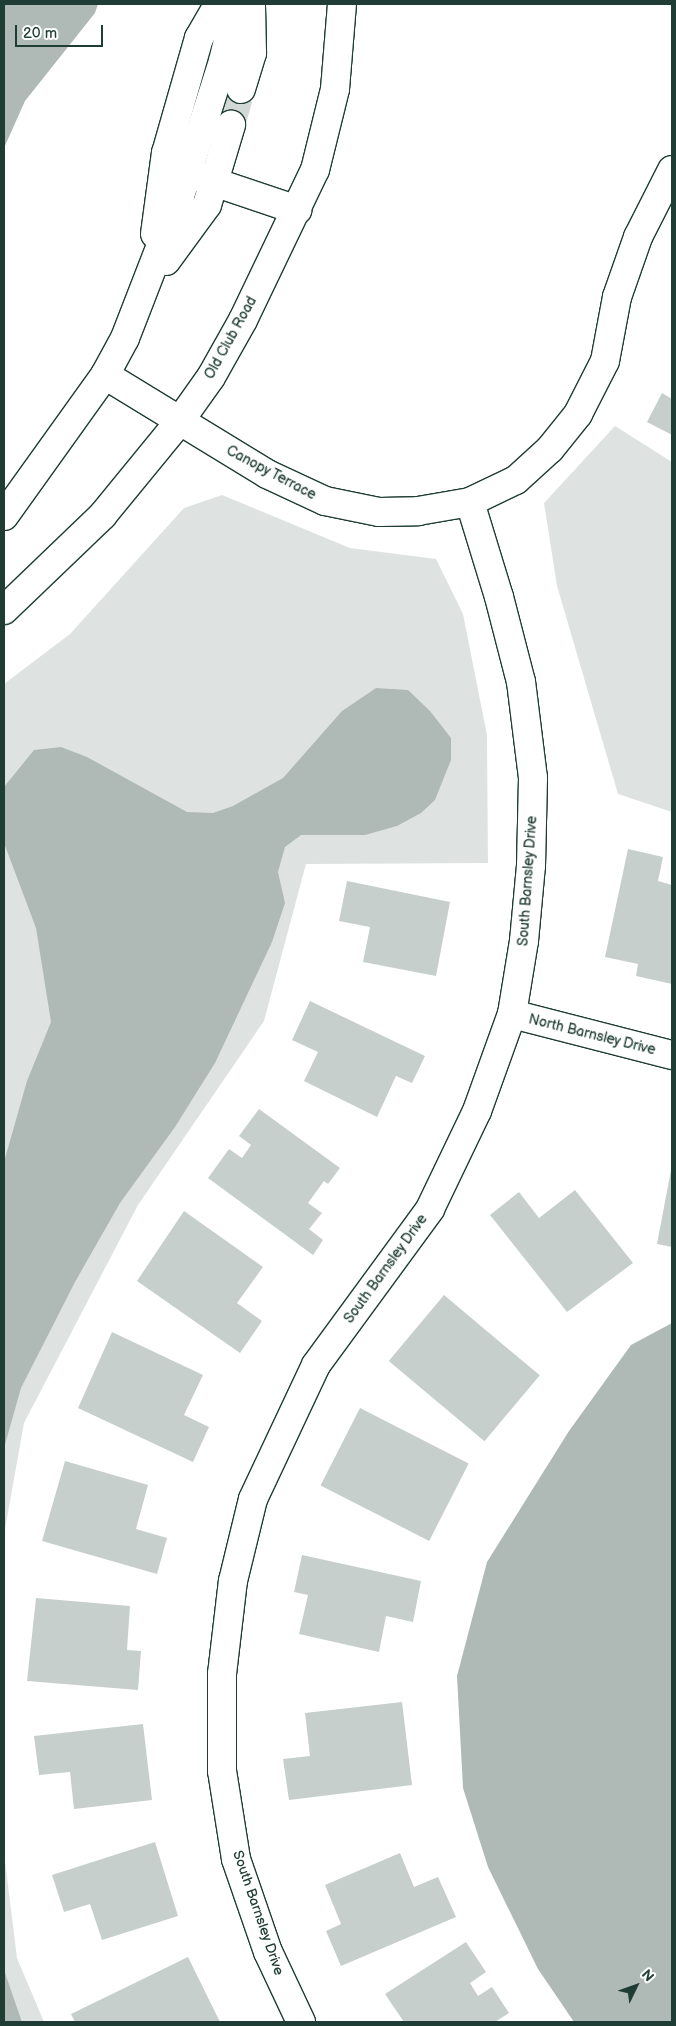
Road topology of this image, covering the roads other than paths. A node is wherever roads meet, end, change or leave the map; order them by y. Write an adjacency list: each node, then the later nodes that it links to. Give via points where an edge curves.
1 (219, 4): 11 (street, via 200,38 166,153)
2 (237, 4): 8 (street, via 223,61)
3 (251, 4): 5 (street, via 252,53)
4 (342, 4): 10 (street, Old Club Road, via 335,89 315,170)
5 (241, 89)
6 (231, 125): 9 (street)
7 (672, 170): 14 (street, Canopy Terrace, via 638,237 617,297 605,361 578,414 550,449 516,480)
8 (187, 173): 9 (street); 11 (street)
9 (214, 182): 10 (street); 11 (street, via 207,206)
10 (297, 210): 13 (street, Old Club Road, via 243,320 211,377)
11 (148, 286): 12 (street)
12 (105, 375): 13 (street, Canopy Terrace); 15 (street)
13 (179, 422): 14 (street, Canopy Terrace, via 267,474 325,501 379,512 418,511); 16 (street, Old Club Road, via 102,516)
14 (470, 502): 17 (street, South Barnsley Drive, via 500,597 521,682 534,778 528,904)
15 (4, 516)
16 (4, 610)
17 (512, 1014): 18 (street, North Barnsley Drive); 19 (street, South Barnsley Drive, via 477,1111 430,1209 316,1365 284,1428 253,1499 233,1581 222,1674 222,1771 236,1859 268,1952)
18 (672, 1055)
19 (301, 2022)

